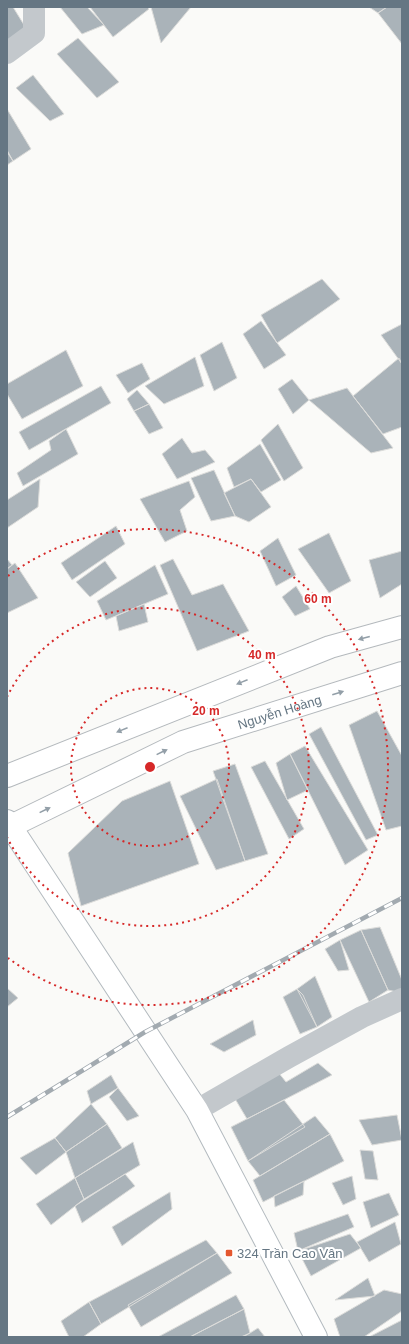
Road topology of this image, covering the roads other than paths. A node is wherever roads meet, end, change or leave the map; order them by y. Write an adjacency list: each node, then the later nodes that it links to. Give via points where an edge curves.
1 (34, 7): 2 (street, via 34,33)
2 (7, 53)
3 (402, 627): 5 (main road, one-way to 5, via 330,647)
4 (402, 673): 6 (main road, Nguyễn Hoàng, one-way to 4, via 183,742)
5 (7, 776)
6 (8, 825): 8 (main road)
7 (402, 999): 8 (street, via 362,1017)
8 (197, 1110): 9 (main road)
9 (316, 1337)

